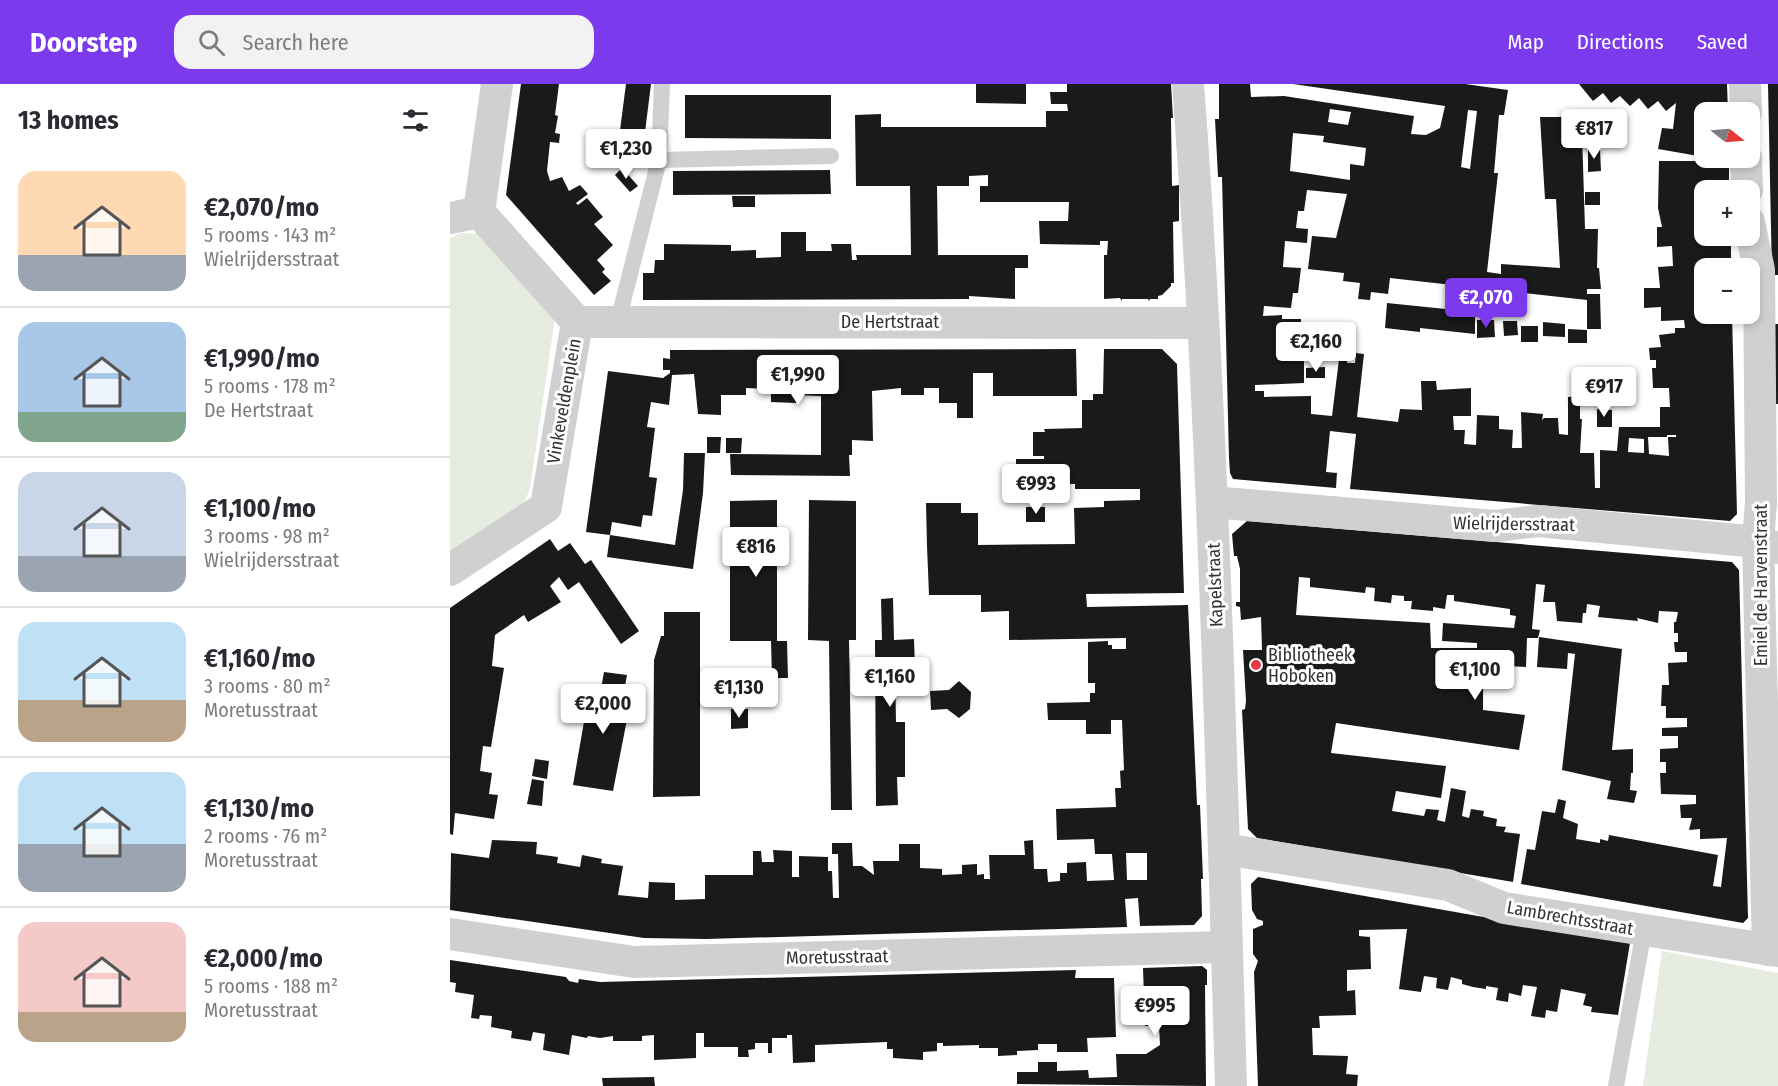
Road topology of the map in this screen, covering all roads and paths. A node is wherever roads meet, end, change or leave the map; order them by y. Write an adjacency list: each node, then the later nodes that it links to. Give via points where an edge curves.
1 (496, 84): 9 (street)
2 (662, 84): 3 (lane); 8 (lane)
3 (676, 84)
4 (1188, 84): 13 (street, Kapelstraat)
5 (1745, 84): 6 (street)
6 (1746, 102)
7 (831, 156): 8 (lane)
8 (658, 159): 11 (lane)
9 (464, 215): 12 (street, Vinkeveldenplein)
10 (1754, 246): 15 (street, Emiel de Harvenstraat, via 1760,270 1761,502)
11 (618, 321): 12 (street, De Hertstraat); 13 (street, De Hertstraat)
12 (577, 322): 16 (street, Vinkeveldenplein, via 546,507)
13 (1203, 323): 14 (street, Kapelstraat)
14 (1212, 502): 15 (street, Wielrijdersstraat, via 1495,526 1538,521); 17 (street, Kapelstraat)
15 (1768, 545): 21 (street, Emiel de Harvenstraat)
16 (450, 570)
17 (1224, 849): 18 (street, Lambrechtsstraat, via 1448,885 1504,908); 20 (street, Kapelstraat)
18 (1644, 930): 21 (street, Lambrechtsstraat); 23 (lane)
19 (450, 934): 20 (street, Moretusstraat, via 634,962)
20 (1227, 947): 22 (street, Kapelstraat)
21 (1773, 950)
22 (1231, 1086)
23 (1616, 1086)

